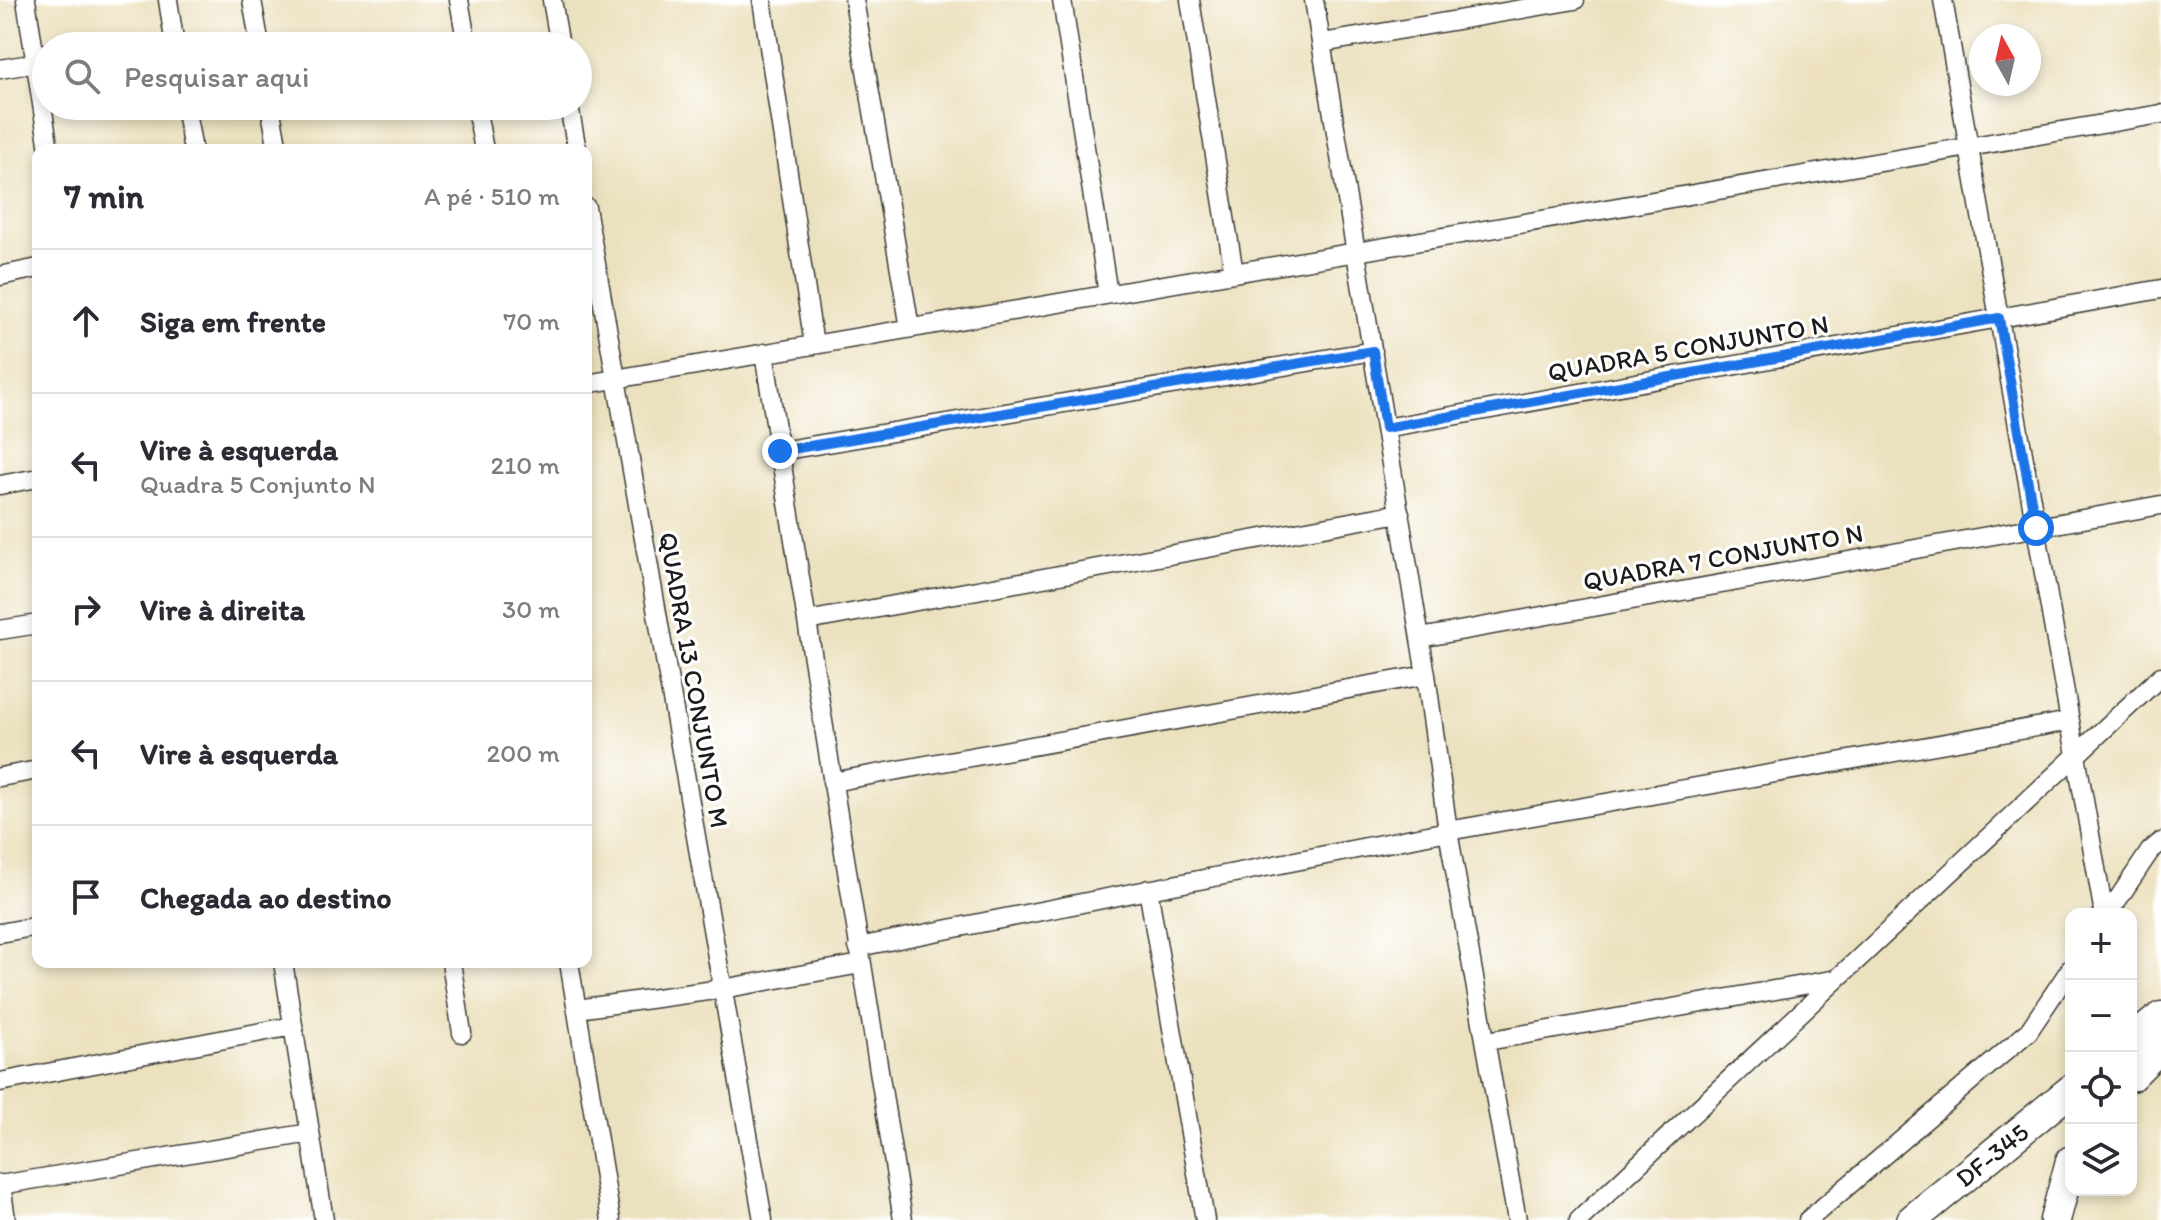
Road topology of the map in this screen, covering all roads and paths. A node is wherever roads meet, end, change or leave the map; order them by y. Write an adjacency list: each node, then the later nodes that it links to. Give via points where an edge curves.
1 (26, 0): 17 (street)
2 (168, 0): 13 (street)
3 (252, 0): 14 (street)
4 (459, 0): 15 (street)
5 (552, 0): 16 (street)
6 (762, 0): 42 (street)
7 (854, 0): 41 (street)
8 (1062, 0): 39 (street)
9 (1190, 0): 36 (street)
10 (1314, 0): 18 (street)
11 (1575, 0): 18 (street)
12 (1943, 0): 32 (street)
13 (173, 32)
14 (258, 32)
15 (465, 32)
16 (558, 32)
17 (32, 38)
18 (1322, 43): 34 (street)
19 (32, 64): 20 (street)
20 (0, 69)
21 (2161, 114): 32 (street)
22 (45, 120): 27 (street)
23 (188, 120): 28 (street)
24 (273, 120): 29 (street)
25 (479, 120): 30 (street)
26 (572, 120): 31 (street)
27 (48, 144)
28 (192, 144)
29 (277, 144)
30 (483, 144)
31 (576, 144)
32 (1969, 146): 34 (street); 40 (street)
33 (592, 244): 45 (street, QUADRA 13 CONJUNTO M)
34 (1356, 251): 36 (street); 43 (street)
35 (32, 269): 37 (street)
36 (1234, 273): 39 (street)
37 (0, 276)
38 (2161, 289): 40 (street, QUADRA 5 CONJUNTO N)
39 (1108, 294): 41 (street)
40 (1999, 318): 47 (street, QUADRA 5 CONJUNTO N); 53 (street)
41 (910, 328): 42 (street)
42 (814, 345): 44 (street)
43 (1373, 351): 47 (street); 48 (street)
44 (764, 353): 45 (street); 48 (street)
45 (614, 379): 46 (street); 78 (street, QUADRA 13 CONJUNTO M)
46 (592, 383)
47 (1385, 428): 52 (street)
48 (780, 451): 54 (street)
49 (32, 479): 50 (street)
50 (0, 485)
51 (2161, 505): 53 (street, QUADRA 7 CONJUNTO N)
52 (1400, 513): 54 (street); 57 (street)
53 (2036, 528): 57 (street, QUADRA 7 CONJUNTO N); 60 (street)
54 (807, 621): 64 (street)
55 (32, 625): 56 (street)
56 (0, 630)
57 (1420, 638): 58 (street)
58 (1426, 675): 64 (street); 65 (street)
59 (2161, 676): 61 (street)
60 (2070, 721): 61 (street); 65 (street)
61 (2076, 756): 68 (street); 77 (street)
62 (32, 771): 63 (street)
63 (0, 777)
64 (832, 782): 72 (street)
65 (1448, 831): 67 (street); 84 (street)
66 (2161, 842): 69 (street)
67 (1148, 889): 72 (street); 97 (street)
68 (2105, 908)
69 (2110, 908)
70 (32, 927): 71 (street)
71 (0, 933)
72 (860, 956): 78 (street); 96 (street)
73 (284, 968): 81 (street)
74 (452, 968): 82 (street)
75 (570, 968): 79 (street)
76 (2065, 977): 100 (street, via 2028,1032)
77 (1837, 979): 84 (street); 99 (street)
78 (722, 989): 79 (street); 95 (street, QUADRA 13 CONJUNTO M)
79 (577, 1009): 94 (street)
80 (2161, 1017): 83 (main road)
81 (293, 1026): 87 (street); 89 (street)
82 (462, 1033)
83 (2137, 1036)
84 (1487, 1041): 98 (street)
85 (2161, 1046): 86 (main road)
86 (2137, 1070)
87 (0, 1082)
88 (2065, 1095): 101 (main road, DF-345 / DF-345)
89 (310, 1133): 91 (street); 93 (street)
90 (2065, 1183): 102 (main road)
91 (0, 1184): 92 (street)
92 (6, 1220)
93 (324, 1220)
94 (611, 1220)
95 (763, 1220)
96 (903, 1220)
97 (1205, 1220)
98 (1517, 1220)
99 (1579, 1220)
100 (1808, 1220)
101 (1912, 1220)
102 (2055, 1220)

